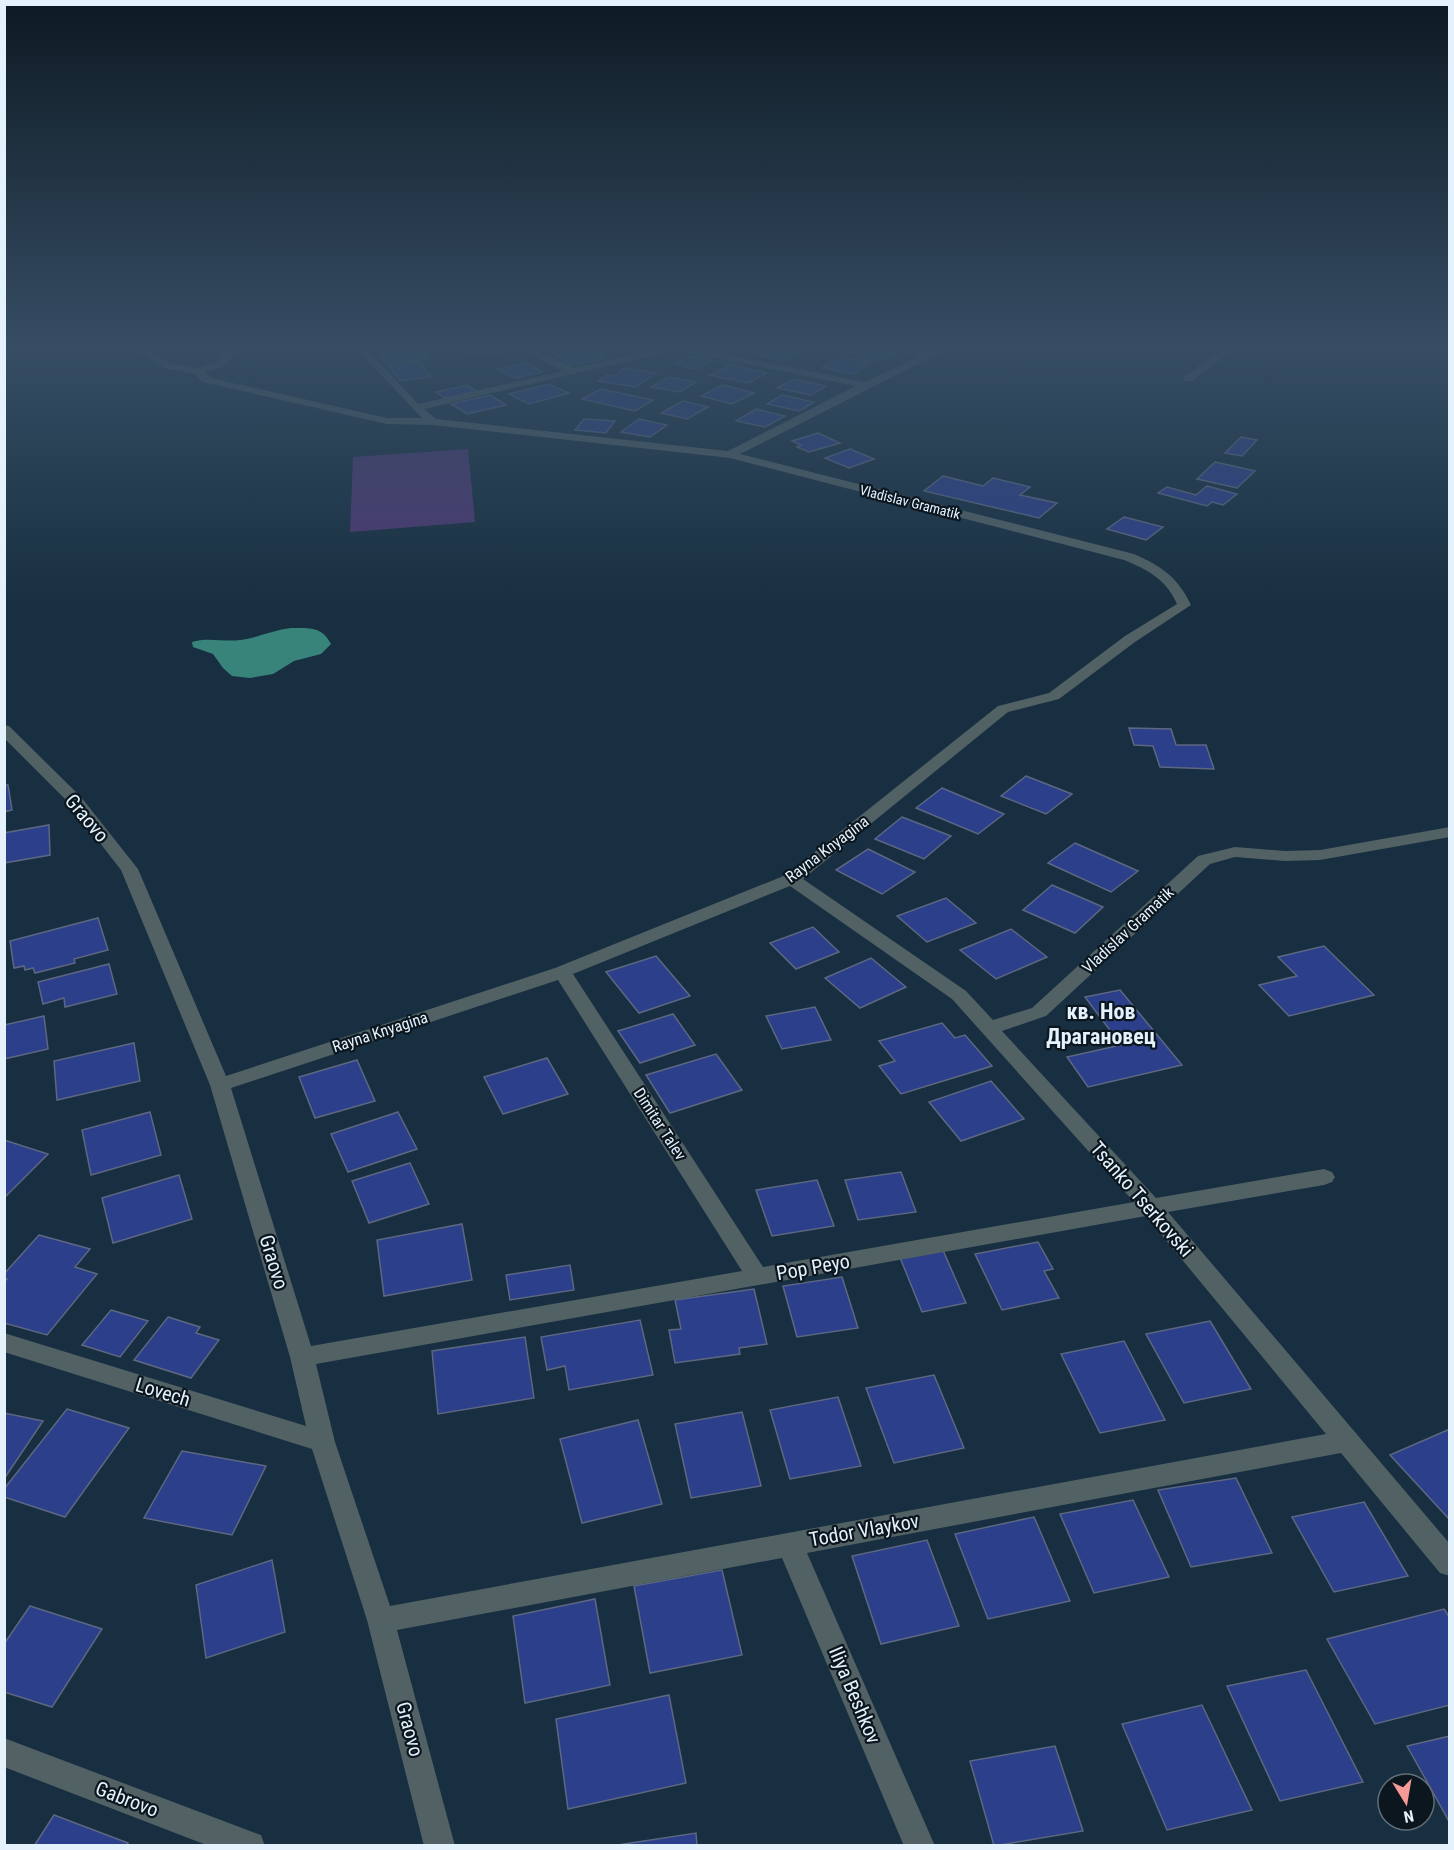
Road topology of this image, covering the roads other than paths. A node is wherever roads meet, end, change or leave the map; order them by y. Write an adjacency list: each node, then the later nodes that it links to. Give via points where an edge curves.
1 (544, 434): 3 (street, Vladislav Gramatik)
2 (770, 434): 3 (street)
3 (730, 455): 4 (street, Vladislav Gramatik)
4 (1028, 530): 7 (street, Rayna Knyagina, via 1129,557 1160,571 1177,588 1184,605 1130,639 1054,696 1003,709)
5 (4, 729): 10 (street, Graovo, via 75,800 129,869)
6 (1449, 832): 9 (street, Vladislav Gramatik, via 1320,855 1235,852 1204,860 1039,1012)
7 (792, 879): 8 (street, Rayna Knyagina); 9 (street, Tsanko Tserkovski, via 959,995)
8 (562, 972): 10 (street, Rayna Knyagina); 13 (street, Dimitar Talev)
9 (990, 1028): 12 (street, Tsanko Tserkovski)
10 (220, 1085): 15 (street, Graovo)
11 (1323, 1177): 12 (street, Pop Peyo)
12 (1152, 1208): 13 (street, Pop Peyo); 16 (street, Tsanko Tserkovski)
13 (757, 1276): 15 (street, Pop Peyo)
14 (4, 1342): 17 (street, Lovech)
15 (302, 1357): 17 (street, Graovo)
16 (1347, 1441): 18 (street, Todor Vlaykov); 19 (street, Tsanko Tserkovski)
17 (322, 1442): 20 (street, Graovo)
18 (790, 1544): 20 (street, Todor Vlaykov); 24 (street, Iliya Beshkov)
19 (1449, 1564)
20 (381, 1620): 23 (street, Graovo)
21 (4, 1752): 22 (street, Gabrovo)
22 (250, 1845)
23 (440, 1845)
24 (920, 1845)

